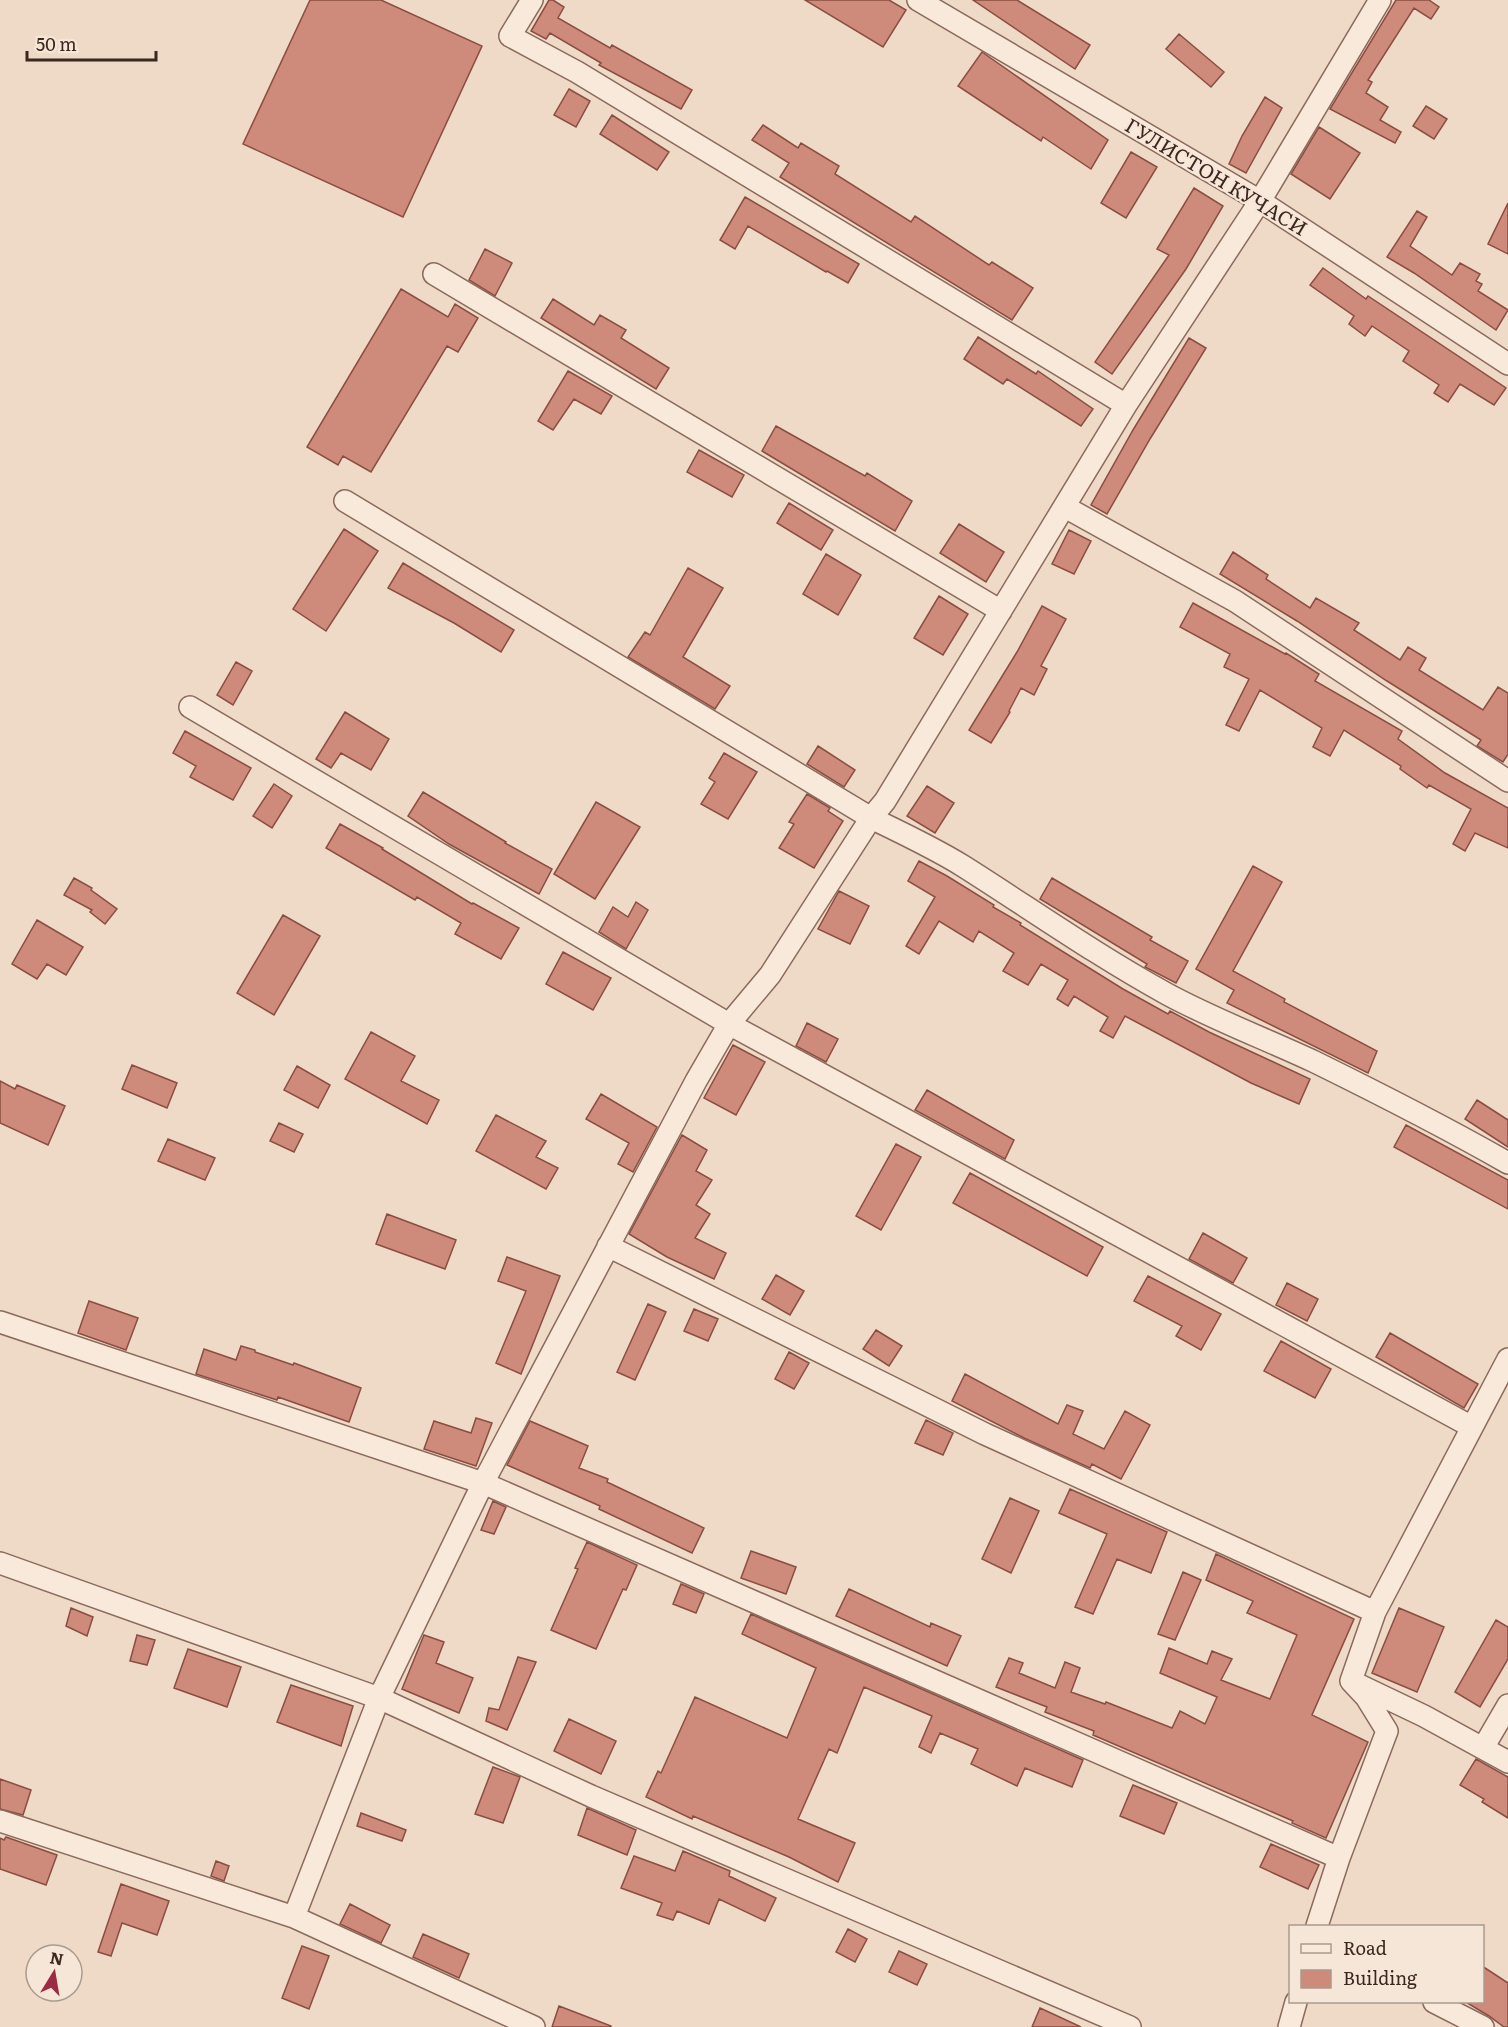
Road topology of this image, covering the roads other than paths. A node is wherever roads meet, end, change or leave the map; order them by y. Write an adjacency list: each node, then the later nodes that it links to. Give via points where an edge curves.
1 (532, 0): 7 (street, via 510,36 577,72)
2 (918, 0): 4 (street, ГУЛИСТОН КУЧАСИ)
3 (1380, 0): 4 (street)
4 (1260, 201): 6 (street, ГУЛИСТОН КУЧАСИ); 7 (street)
5 (434, 274): 10 (street)
6 (1508, 364)
7 (1126, 405): 9 (street)
8 (345, 501): 13 (street)
9 (1065, 507): 10 (street); 12 (street, via 1235,602)
10 (1001, 611): 13 (street)
11 (190, 707): 14 (street)
12 (1508, 781)
13 (871, 818): 14 (street, via 771,975); 15 (street, via 962,866 1175,999 1325,1068)
14 (729, 1024): 16 (street); 19 (street)
15 (1508, 1163)
16 (608, 1246): 20 (street); 22 (street, via 985,1434)
17 (0, 1322): 20 (street)
18 (1508, 1359): 19 (street)
19 (1472, 1427): 22 (street)
20 (483, 1483): 24 (street); 29 (street)
21 (0, 1563): 24 (street)
22 (1375, 1612): 23 (street)
23 (1351, 1681): 26 (street); 29 (street, via 1387,1731)
24 (379, 1698): 30 (street); 35 (street, via 591,1796)
25 (1508, 1705): 26 (street)
26 (1483, 1748): 27 (street)
27 (1508, 1762)
28 (0, 1821): 30 (street)
29 (1339, 1858): 31 (street)
30 (294, 1917): 34 (street)
31 (1317, 1925)
32 (1295, 2003): 36 (street)
33 (1438, 2003): 37 (street)
34 (533, 2027)
35 (1130, 2027)
36 (1289, 2027)
37 (1483, 2027)

